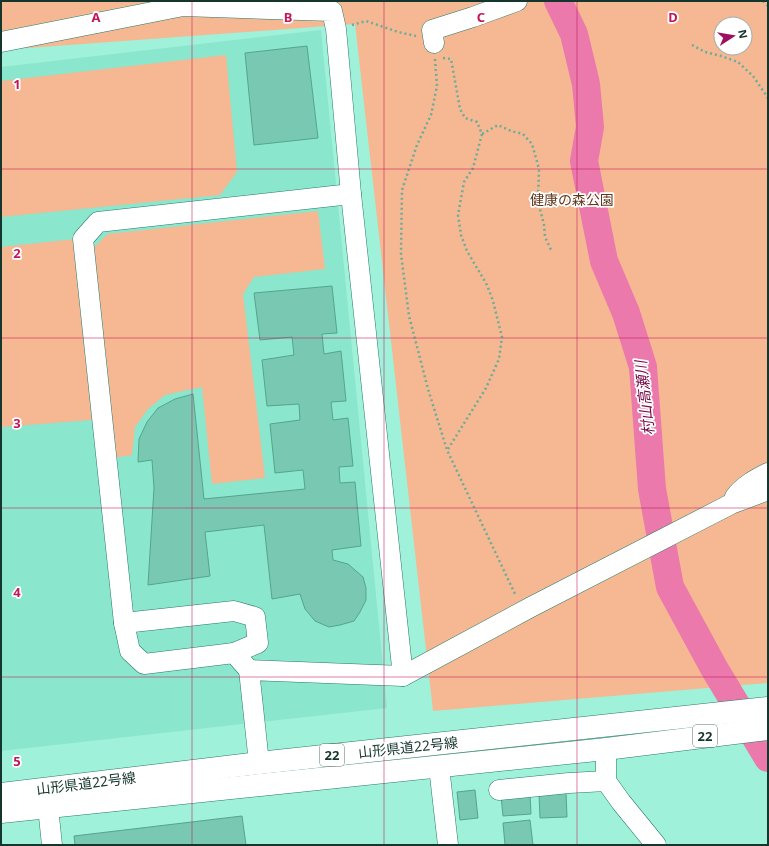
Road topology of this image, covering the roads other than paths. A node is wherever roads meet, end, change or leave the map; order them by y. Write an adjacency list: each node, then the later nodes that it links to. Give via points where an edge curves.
1 (517, 1): 3 (lane, via 432,30)
2 (1, 42): 4 (lane, via 183,6 332,11 336,29)
3 (434, 43)
4 (351, 194): 8 (lane, via 98,222 83,239); 11 (lane)
5 (768, 474): 7 (lane, via 738,492)
6 (768, 490): 7 (lane)
7 (731, 504): 11 (lane)
8 (124, 623): 9 (lane, via 130,651 144,664); 9 (lane, via 234,611 255,617 258,643)
9 (234, 653): 10 (lane)
10 (249, 670): 11 (lane); 15 (lane)
11 (403, 676)
12 (768, 708): 15 (main road, 山形県道22号線 / 22)
13 (768, 729): 14 (main road, 山形県道22号線 / 22)
14 (606, 749): 16 (main road, 山形県道22号線 / 22); 17 (lane)
15 (260, 763): 19 (main road, 山形県道22号線 / 22)
16 (439, 767): 20 (main road, 山形県道22号線 / 22); 23 (lane)
17 (606, 781): 18 (lane); 24 (lane)
18 (499, 790)
19 (1, 794)
20 (48, 807): 21 (main road, 山形県道22号線 / 22); 22 (lane)
21 (1, 812)
22 (52, 845)
23 (448, 845)
24 (656, 845)

